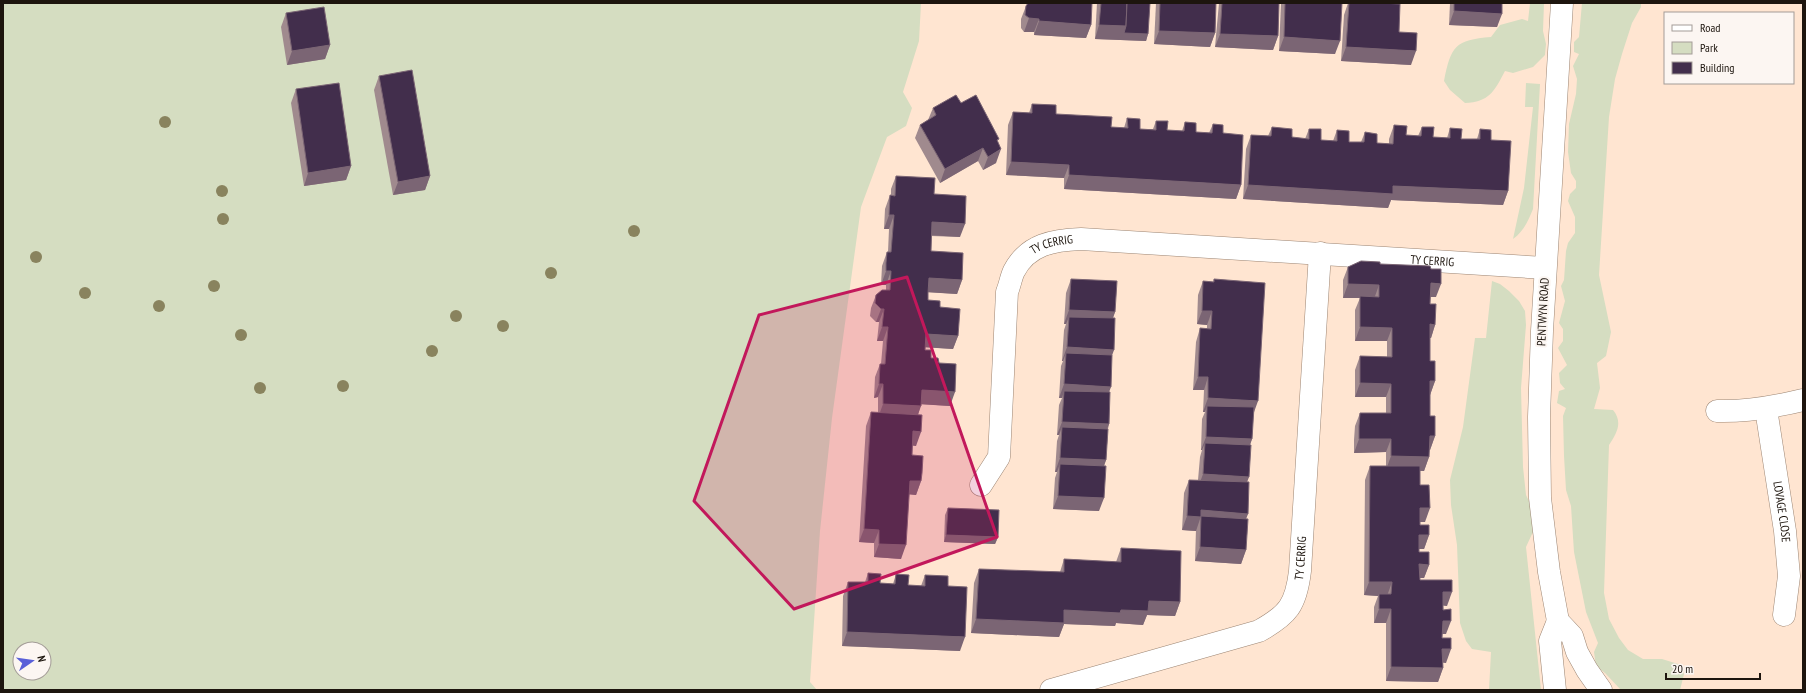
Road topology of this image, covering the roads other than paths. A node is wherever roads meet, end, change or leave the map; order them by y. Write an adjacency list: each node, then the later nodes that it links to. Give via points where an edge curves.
1 (1562, 3): 3 (street, PENTWYN ROAD)
2 (1320, 253): 3 (street, TY CERRIG); 7 (street, TY CERRIG, via 1081,239 1063,239 1042,244 1028,254 1014,270 1008,292 999,457); 10 (street, TY CERRIG, via 1300,571 1298,591 1288,610 1258,631)
3 (1545, 268): 9 (street, PENTWYN ROAD, via 1538,417 1540,498)
4 (1803, 400): 5 (street)
5 (1766, 408): 6 (street); 8 (street, LOVAGE CLOSE, via 1785,532 1789,576)
6 (1717, 411)
7 (981, 485)
8 (1784, 615)
9 (1558, 621): 11 (street, via 1550,641); 12 (street, via 1572,636 1577,652)
10 (1051, 690)
11 (1555, 690)
12 (1601, 690)

